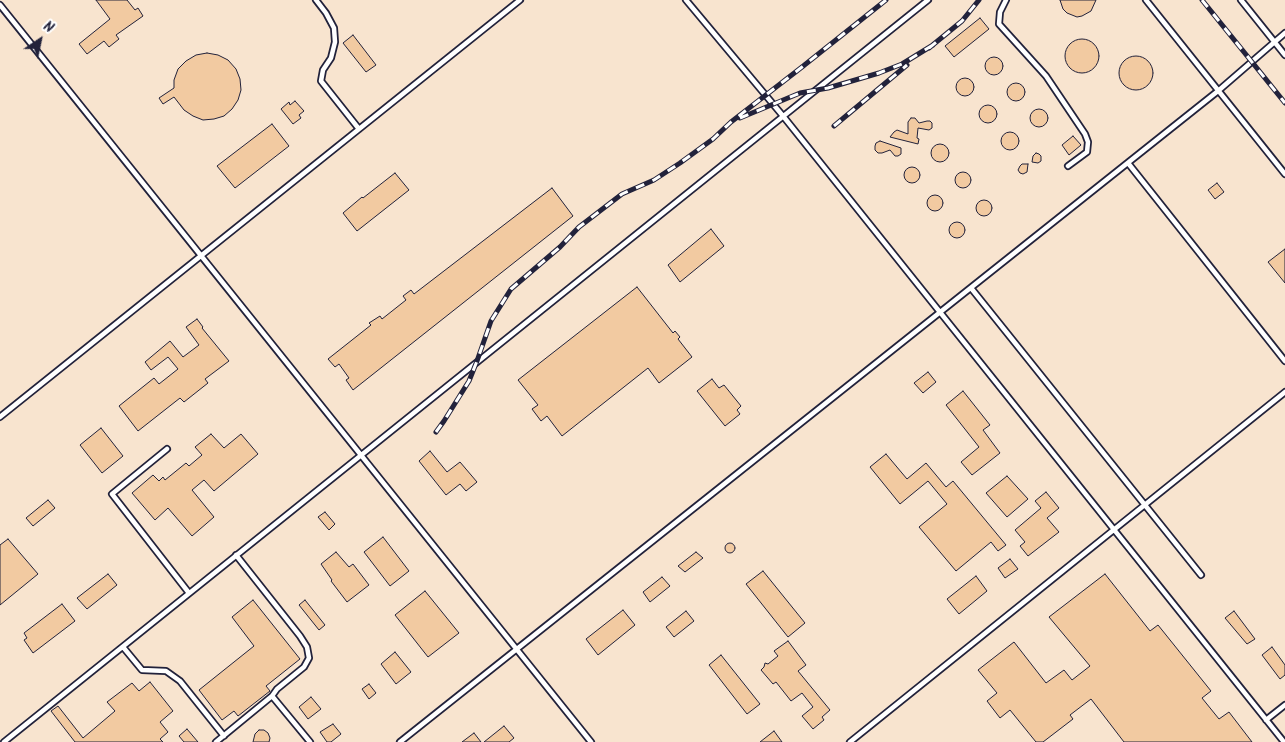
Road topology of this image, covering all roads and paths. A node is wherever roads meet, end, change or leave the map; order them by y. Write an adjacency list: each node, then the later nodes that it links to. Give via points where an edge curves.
1 (316, 0): 14 (lane, via 334,28 335,42 321,81)
2 (520, 0): 14 (lane)
3 (686, 0): 13 (lane)
4 (928, 0): 13 (lane)
5 (1006, 0): 16 (lane, via 999,24 1046,76 1088,142 1086,152)
6 (1146, 0): 12 (lane)
7 (1240, 0): 10 (lane)
8 (0, 5): 18 (lane)
9 (1285, 33): 10 (lane)
10 (1274, 42): 11 (lane); 12 (lane)
11 (1285, 55)
12 (1218, 91): 15 (lane); 17 (lane)
13 (783, 116): 20 (lane); 25 (lane)
14 (359, 129): 18 (lane)
15 (1128, 163): 19 (lane); 21 (lane)
16 (1068, 166)
17 (1285, 174)
18 (200, 256): 23 (lane); 25 (lane)
19 (972, 288): 20 (lane); 26 (lane)
20 (941, 312): 27 (lane); 32 (lane)
21 (1285, 361)
22 (1285, 392): 26 (lane)
23 (0, 417)
24 (167, 449): 30 (lane, via 112,494)
25 (360, 456): 28 (lane); 32 (lane)
26 (1145, 505): 27 (lane); 29 (lane)
27 (1114, 531): 35 (lane); 42 (lane)
28 (236, 555): 30 (lane); 33 (lane, via 307,647 309,658 304,667)
29 (1200, 575)
30 (189, 593): 31 (lane)
31 (123, 647): 36 (lane, via 142,670 166,671 180,681); 37 (lane)
32 (516, 650): 40 (lane); 41 (lane)
33 (272, 696): 36 (lane); 39 (lane)
34 (1285, 704): 35 (lane)
35 (1266, 720): 43 (lane)
36 (224, 736): 38 (lane)
37 (4, 742)
38 (216, 742)
39 (310, 742)
40 (400, 742)
41 (591, 742)
42 (850, 742)
43 (1284, 742)

